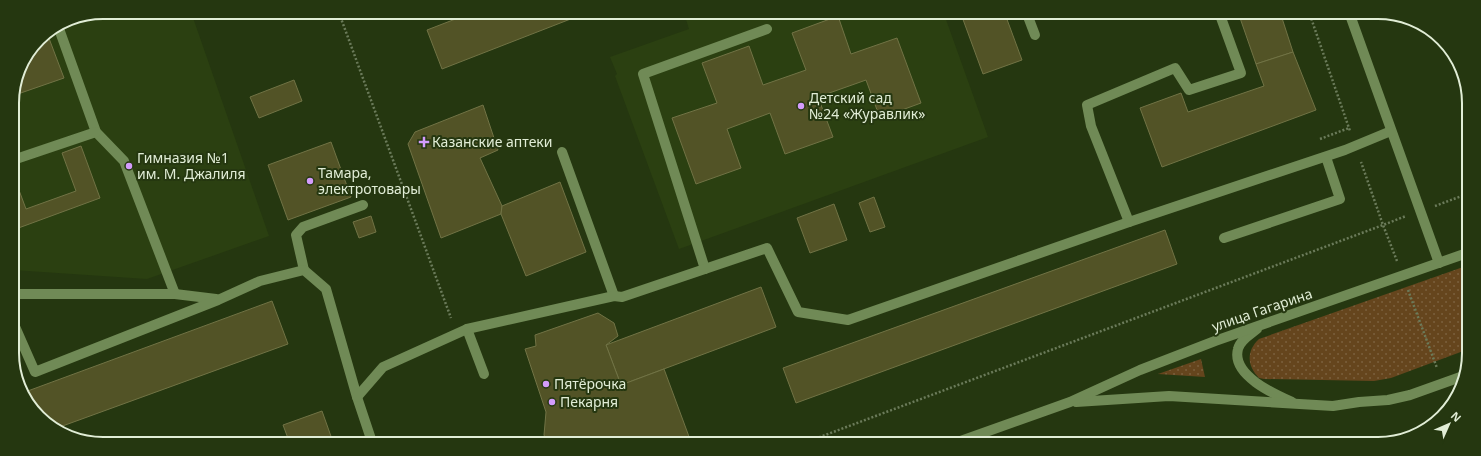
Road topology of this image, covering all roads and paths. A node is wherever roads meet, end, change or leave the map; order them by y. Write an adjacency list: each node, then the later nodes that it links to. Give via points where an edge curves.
1 (341, 19): 28 (path)
2 (1029, 19): 8 (street)
3 (1221, 19): 16 (street, via 1241,73 1189,90 1175,68 1087,105 1091,126)
4 (1311, 19): 11 (path)
5 (1351, 19): 9 (street)
6 (768, 29): 20 (street, via 643,74)
7 (60, 31): 10 (street)
8 (1035, 35)
9 (1391, 130): 11 (street); 19 (street)
10 (96, 132): 14 (street); 23 (street, via 124,161)
11 (1355, 146): 13 (street); 36 (path, via 1383,225)
12 (562, 152): 24 (street)
13 (1326, 156): 16 (street); 17 (street, via 1340,199)
14 (19, 158)
15 (363, 205): 21 (street, via 303,227 296,234)
16 (1129, 222): 20 (street, via 848,320 798,312 766,248)
17 (1224, 238)
18 (1462, 254): 19 (street, улица Гагарина)
19 (1439, 263): 26 (street, улица Гагарина)
20 (706, 269): 24 (street, via 622,297)
21 (304, 270): 25 (street, via 260,281); 32 (street, via 326,289)
22 (19, 294): 23 (street)
23 (175, 294): 25 (street)
24 (614, 296): 27 (street)
25 (218, 300): 29 (street, via 35,372)
26 (1264, 324): 33 (street, улица Гагарина, via 1140,370); 34 (street, via 1242,342 1238,349 1238,360 1244,371 1256,383)
27 (468, 329): 28 (street); 30 (street)
28 (457, 334): 32 (street, via 383,367)
29 (19, 336)
30 (484, 374)
31 (1458, 378): 34 (street, улица Гагарина, via 1388,400 1333,406)
32 (357, 397): 35 (street)
33 (1070, 402): 34 (street, улица Гагарина, via 1169,396); 37 (street, улица Гагарина)
34 (1298, 405)
35 (370, 437)
36 (817, 437)
37 (972, 437)

